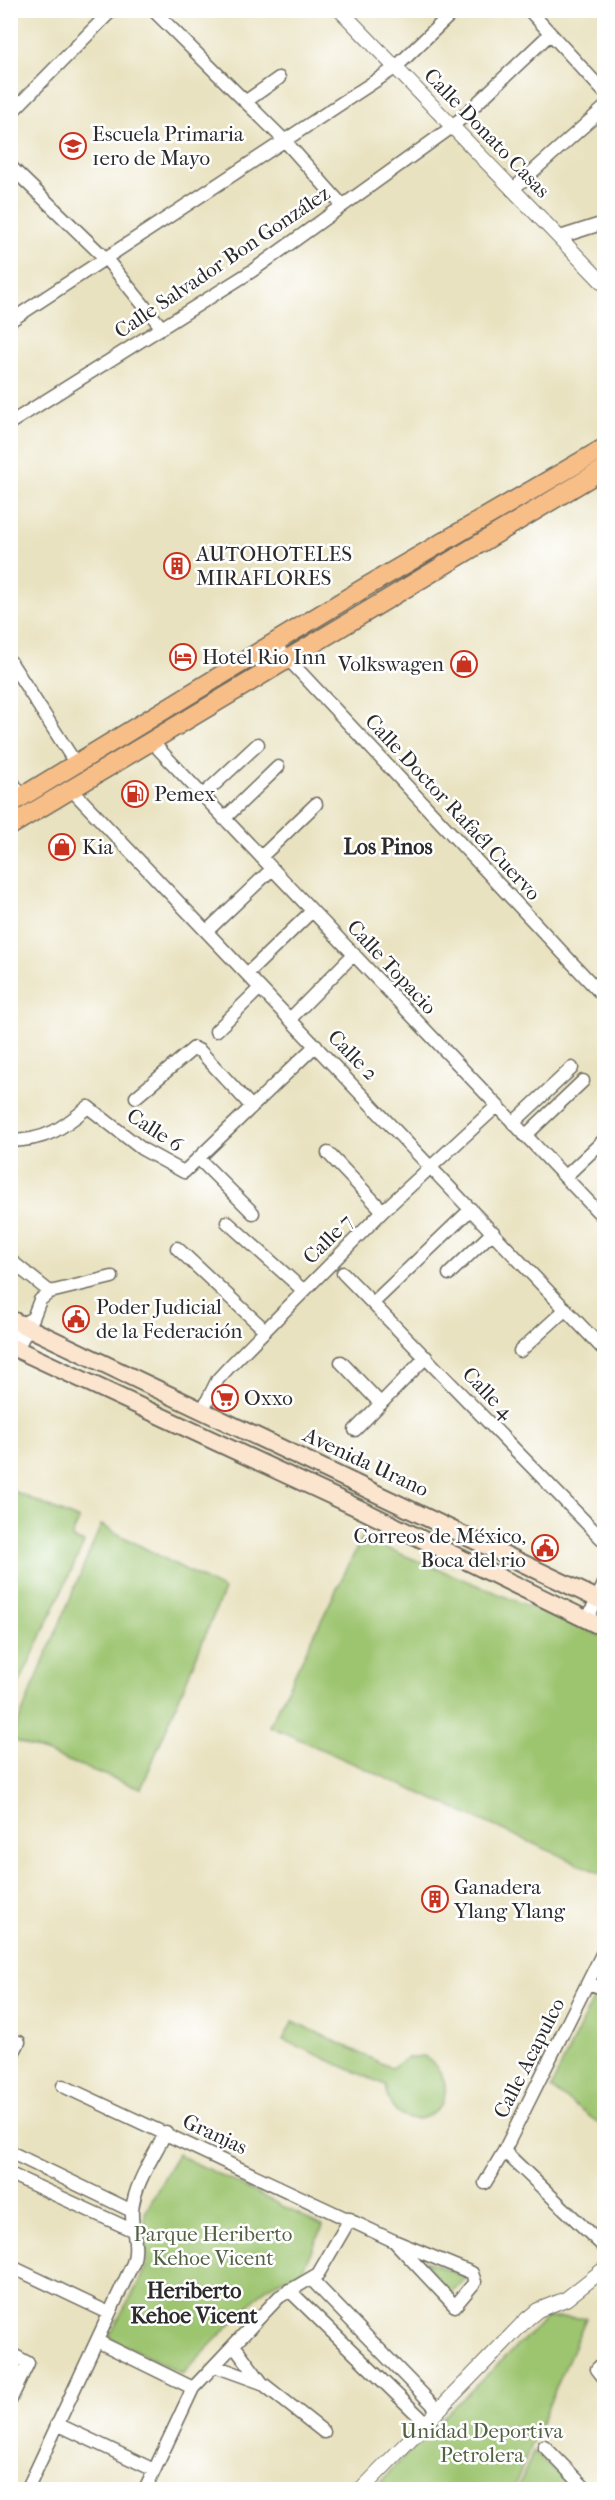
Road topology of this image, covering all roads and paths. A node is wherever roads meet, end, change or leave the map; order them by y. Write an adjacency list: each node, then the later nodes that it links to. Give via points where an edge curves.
1 (112, 10): 12 (street)
2 (153, 10): 10 (street)
3 (340, 10): 7 (street, Calle Donato Casas)
4 (455, 10): 7 (street)
5 (529, 10): 6 (street)
6 (550, 34): 9 (street); 13 (street, Calle Salvador Bon González)
7 (395, 68): 13 (street, Calle Donato Casas); 14 (street)
8 (279, 78): 10 (street)
9 (604, 92)
10 (245, 102): 14 (street)
11 (604, 108): 16 (street)
12 (10, 114)
13 (452, 127): 16 (street, Calle Donato Casas); 17 (street, Calle Salvador Bon González)
14 (285, 141): 17 (street); 20 (street)
15 (10, 166): 20 (street)
16 (512, 189): 19 (street, Calle Donato Casas)
17 (342, 205): 23 (street, Calle Salvador Bon González, via 252,271)
18 (604, 223): 19 (street)
19 (560, 237): 21 (street, Calle Donato Casas)
20 (107, 260): 22 (street); 23 (street)
21 (604, 284)
22 (10, 321)
23 (162, 328): 24 (street, Calle Salvador Bon González)
24 (10, 423)
25 (604, 448): 27 (main road)
26 (604, 469): 28 (main road)
27 (274, 644): 28 (street, Calle Doctor Rafaél Cuervo); 32 (main road)
28 (287, 660): 30 (main road); 48 (street, Calle Doctor Rafaél Cuervo)
29 (10, 661): 32 (street)
30 (152, 742): 35 (main road); 36 (street, Calle Topacio)
31 (258, 744): 36 (street)
32 (76, 764): 37 (main road)
33 (278, 767): 39 (street)
34 (10, 778): 37 (street)
35 (71, 789): 40 (main road); 44 (street, Calle 2)
36 (202, 796): 39 (street, Calle Topacio)
37 (16, 800)
38 (316, 804): 41 (street)
39 (224, 819): 41 (street, Calle Topacio)
40 (10, 826)
41 (261, 857): 42 (street, Calle Topacio)
42 (272, 869): 43 (street, Calle Topacio); 44 (street)
43 (312, 911): 45 (street, Calle Topacio); 46 (street)
44 (207, 931): 46 (street, Calle 2)
45 (354, 954): 49 (street); 55 (street, Calle Topacio)
46 (247, 974): 47 (street, Calle 2)
47 (260, 988): 49 (street, Calle 2); 50 (street)
48 (604, 997)
49 (291, 1018): 51 (street, Calle 2)
50 (216, 1031)
51 (316, 1045): 56 (street, Calle 6); 63 (street, Calle 2)
52 (572, 1068): 57 (street)
53 (583, 1081): 58 (street)
54 (136, 1097): 56 (street, via 194,1048)
55 (497, 1106): 57 (street, Calle Topacio); 63 (street, Calle 7)
56 (251, 1107): 62 (street, Calle 6)
57 (513, 1123): 58 (street, Calle Topacio)
58 (525, 1136): 64 (street, Calle Topacio)
59 (604, 1140): 64 (street)
60 (10, 1141): 62 (street, Calle 6, via 58,1132 88,1107 142,1149 184,1172)
61 (328, 1153): 66 (street)
62 (198, 1158): 67 (street)
63 (432, 1166): 65 (street, Calle 2); 66 (street, Calle 7)
64 (565, 1177): 68 (street, Calle Topacio)
65 (471, 1209): 70 (street, Calle 2); 78 (street)
66 (383, 1211): 76 (street, Calle 7)
67 (253, 1213)
68 (604, 1218)
69 (227, 1222): 76 (street)
70 (493, 1232): 74 (street); 79 (street, Calle 2)
71 (177, 1248): 81 (street)
72 (10, 1260): 77 (street)
73 (343, 1273): 78 (street, Calle 4)
74 (449, 1274)
75 (112, 1277): 77 (street)
76 (304, 1291): 81 (street, Calle 7)
77 (50, 1292): 80 (street)
78 (373, 1304): 85 (street, Calle 4)
79 (566, 1309): 83 (street, Calle 2); 84 (street)
80 (23, 1322): 82 (street); 87 (main road, Avenida Urano)
81 (265, 1330): 90 (street, Calle 7, via 218,1379)
82 (13, 1347): 88 (main road)
83 (604, 1350)
84 (520, 1351)
85 (426, 1358): 89 (street); 92 (street, Calle 4)
86 (341, 1362): 89 (street)
87 (127, 1375): 88 (main road); 90 (main road, Avenida Urano)
88 (118, 1396): 94 (main road)
89 (381, 1404): 91 (street)
90 (202, 1412): 93 (main road, Avenida Urano)
91 (355, 1430)
92 (604, 1542)
93 (602, 1594): 94 (street)
94 (586, 1620): 95 (main road)
95 (604, 1628)
96 (604, 1950): 97 (street, Calle Acapulco)
97 (589, 1983): 98 (street); 103 (street, Calle Acapulco)
98 (604, 1989)
99 (19, 2042): 100 (street)
100 (10, 2059)
101 (63, 2086): 102 (street, Granjas)
102 (166, 2132): 107 (street, via 136,2193); 108 (street, Granjas)
103 (504, 2151): 106 (street, Calle Acapulco); 111 (street)
104 (10, 2152): 107 (street)
105 (10, 2174): 109 (street)
106 (485, 2183)
107 (132, 2211): 109 (street)
108 (350, 2219): 110 (street, Granjas); 114 (street, via 322,2269)
109 (134, 2231): 116 (street, via 135,2257)
110 (394, 2241): 110 (street, Granjas, via 455,2306 458,2305 475,2277 472,2272)
111 (604, 2247)
112 (10, 2266): 116 (street)
113 (604, 2269): 128 (street, via 566,2299 532,2314)
114 (311, 2279): 115 (street); 119 (street)
115 (290, 2290): 118 (street); 121 (street)
116 (109, 2313): 117 (street)
117 (97, 2341): 126 (street); 130 (street)
118 (234, 2345): 123 (street); 125 (street)
119 (376, 2347): 121 (street); 128 (street)
120 (10, 2352): 127 (street, via 27,2363)
121 (361, 2360): 129 (street)
122 (604, 2362): 124 (street, via 597,2369)
123 (215, 2366): 125 (street); 126 (street)
124 (604, 2378)
125 (262, 2383): 131 (street)
126 (193, 2388): 133 (street)
127 (10, 2401)
128 (437, 2409): 129 (street)
129 (425, 2422): 136 (street)
130 (57, 2424): 133 (street); 134 (street)
131 (324, 2432)
132 (543, 2446): 137 (street)
133 (154, 2470): 135 (street)
134 (27, 2490)
135 (145, 2490)
136 (361, 2490)
137 (587, 2490)

